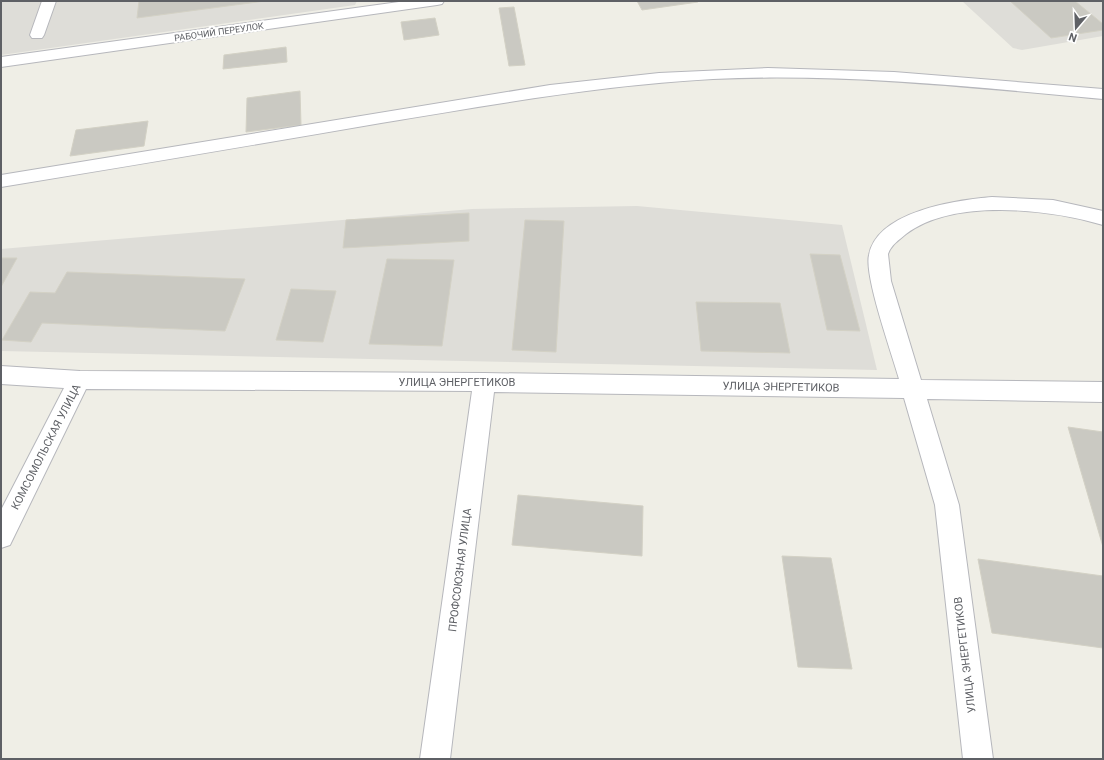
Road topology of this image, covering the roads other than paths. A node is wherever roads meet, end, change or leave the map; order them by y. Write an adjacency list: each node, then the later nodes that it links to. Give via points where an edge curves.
1 (49, 1): 3 (street)
2 (437, 1): 4 (street, РАБОЧИЙ ПЕРЕУЛОК)
3 (37, 35)
4 (1, 62)
5 (1103, 94): 6 (street, via 860,75 760,74 637,80 550,90)
6 (1, 181)
7 (1103, 218): 11 (street, УЛИЦА ЭНЕРГЕТИКОВ, via 1040,204 1002,204 968,206 935,212 899,226 878,256 881,281)
8 (1, 375): 9 (street, УЛИЦА ЭНЕРГЕТИКОВ)
9 (80, 380): 10 (street, УЛИЦА ЭНЕРГЕТИКОВ); 13 (street, КОМСОМОЛЬСКАЯ УЛИЦА)
10 (484, 382): 11 (street, УЛИЦА ЭНЕРГЕТИКОВ); 14 (street, ПРОФСОЮЗНАЯ УЛИЦА)
11 (914, 389): 12 (street, УЛИЦА ЭНЕРГЕТИКОВ); 15 (street, УЛИЦА ЭНЕРГЕТИКОВ, via 947,505)
12 (1103, 392)
13 (1, 536)
14 (435, 759)
15 (978, 759)

